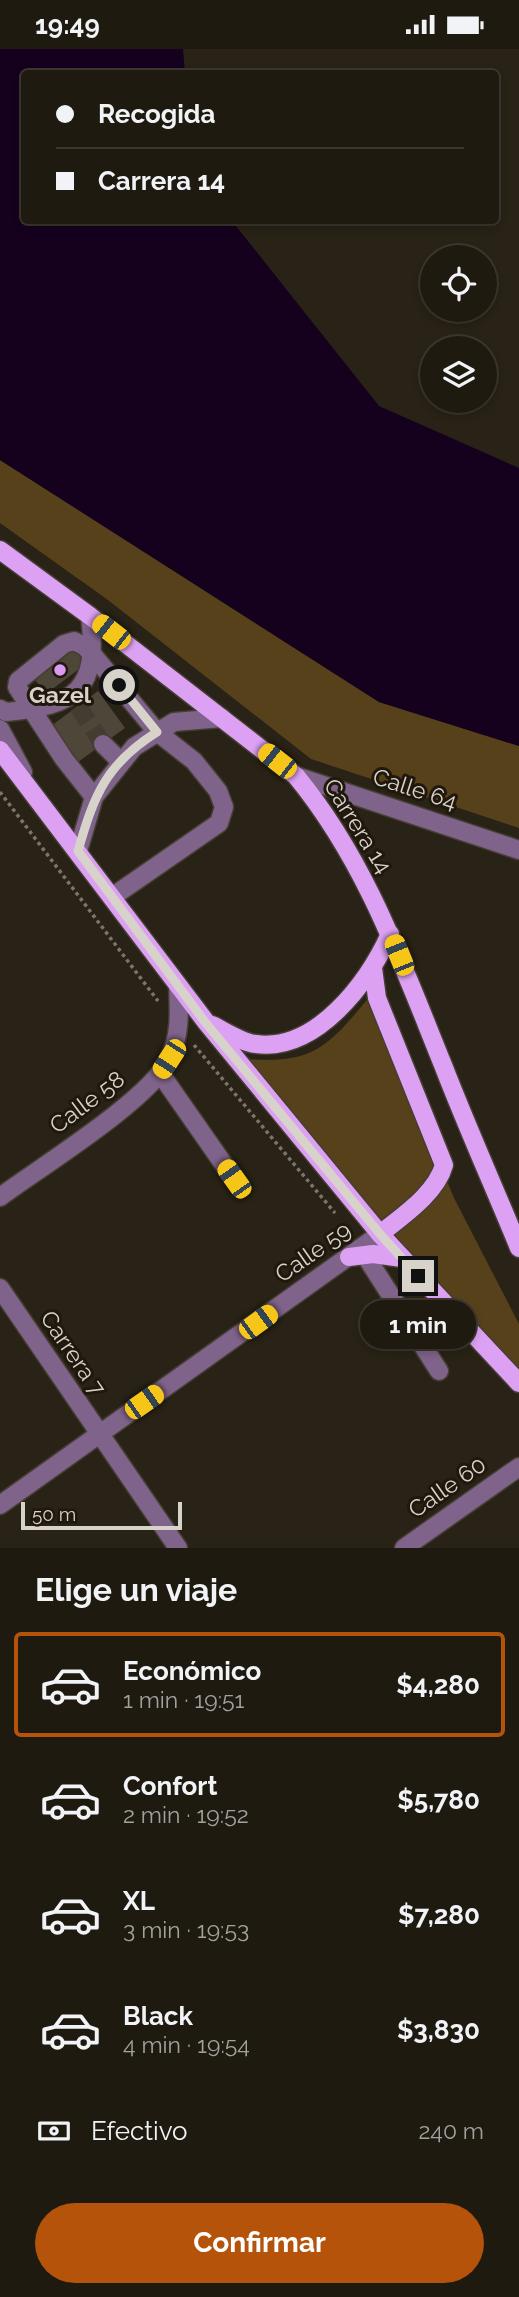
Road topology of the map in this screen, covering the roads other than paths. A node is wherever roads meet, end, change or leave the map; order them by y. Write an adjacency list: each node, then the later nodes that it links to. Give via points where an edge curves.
1 (0, 550): 2 (main road, Carrera 14)
2 (90, 616): 3 (street); 6 (main road, Carrera 14)
3 (93, 655): 5 (street, via 87,680 75,701); 5 (street, via 74,641 64,644 18,681 19,694); 8 (street)
4 (0, 709): 5 (street)
5 (33, 710): 13 (street)
6 (222, 718): 8 (street, via 174,722); 12 (main road, Carrera 14)
7 (0, 729): 14 (street)
8 (157, 732): 11 (street); 17 (street, via 194,761 225,807 219,823)
9 (103, 744): 11 (street)
10 (0, 750): 14 (main road)
11 (121, 762): 13 (street)
12 (296, 776): 15 (street, Calle 64); 18 (main road, Carrera 14, via 346,845)
13 (94, 797): 16 (street)
14 (38, 799): 16 (main road)
15 (519, 850)
16 (78, 851): 17 (main road)
17 (112, 897): 20 (main road)
18 (390, 934): 19 (main road); 26 (main road, Carrera 14)
19 (373, 968): 21 (main road, via 323,1022 292,1042 255,1045); 25 (main road, via 377,998 444,1165 433,1185)
20 (178, 985): 21 (main road); 22 (street, Calle 58, via 180,1027)
21 (205, 1022): 25 (main road)
22 (160, 1073): 23 (street); 24 (street, Calle 58, via 136,1098)
23 (234, 1179)
24 (0, 1197)
25 (380, 1234): 27 (street, Calle 59); 28 (main road)
26 (519, 1248)
27 (357, 1256): 28 (main road); 30 (street); 32 (street, Calle 59)
28 (402, 1258): 31 (main road)
29 (0, 1288): 32 (street, Carrera 7)
30 (439, 1371)
31 (519, 1383)
32 (99, 1435): 34 (street, Calle 59); 35 (street, Carrera 7)
33 (519, 1467): 36 (street, Calle 60)
34 (0, 1505)
35 (178, 1548)
36 (404, 1548)

